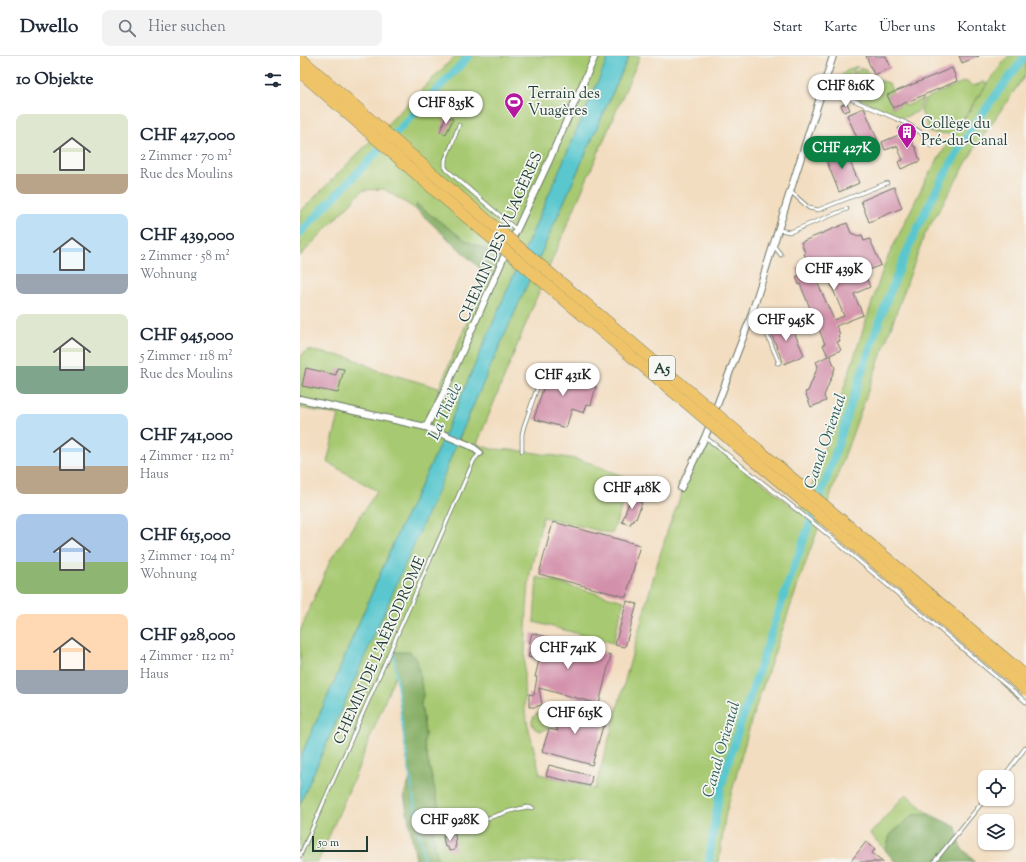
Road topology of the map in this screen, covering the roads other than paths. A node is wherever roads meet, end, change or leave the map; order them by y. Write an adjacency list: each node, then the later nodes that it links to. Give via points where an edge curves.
1 (594, 56): 11 (street, CHEMIN DES VUAGÈRES)
2 (833, 56): 5 (street)
3 (300, 58): 24 (highway, A5, bridge, via 464,201)
4 (300, 72): 25 (highway, A5, bridge, via 461,212)
5 (823, 87): 7 (lane, via 906,123 920,132); 9 (street)
6 (459, 125): 11 (lane, via 445,160 445,167)
7 (931, 146)
8 (887, 183): 9 (lane, via 818,210 809,208)
9 (790, 192): 12 (street)
10 (847, 209): 12 (lane, via 790,232)
11 (517, 230): 19 (street, CHEMIN DES VUAGÈRES)
12 (779, 230): 13 (street)
13 (774, 246): 14 (lane); 20 (street, via 749,322)
14 (781, 255)
15 (766, 332): 16 (lane)
16 (777, 363)
17 (544, 368): 21 (lane, via 524,426)
18 (300, 399): 19 (street)
19 (429, 428): 22 (street, via 471,446)
20 (705, 437): 23 (street); 26 (lane, via 821,529)
21 (522, 451)
22 (480, 454): 32 (lane, CHEMIN DE L'AÉRODROME, via 474,460)
23 (681, 488)
24 (1026, 676)
25 (1026, 690)
26 (1026, 702)
27 (1026, 747): 28 (lane)
28 (1008, 770)
29 (980, 806): 33 (lane)
30 (533, 808): 31 (lane, via 510,811)
31 (457, 828)
32 (300, 856)
33 (934, 862)

